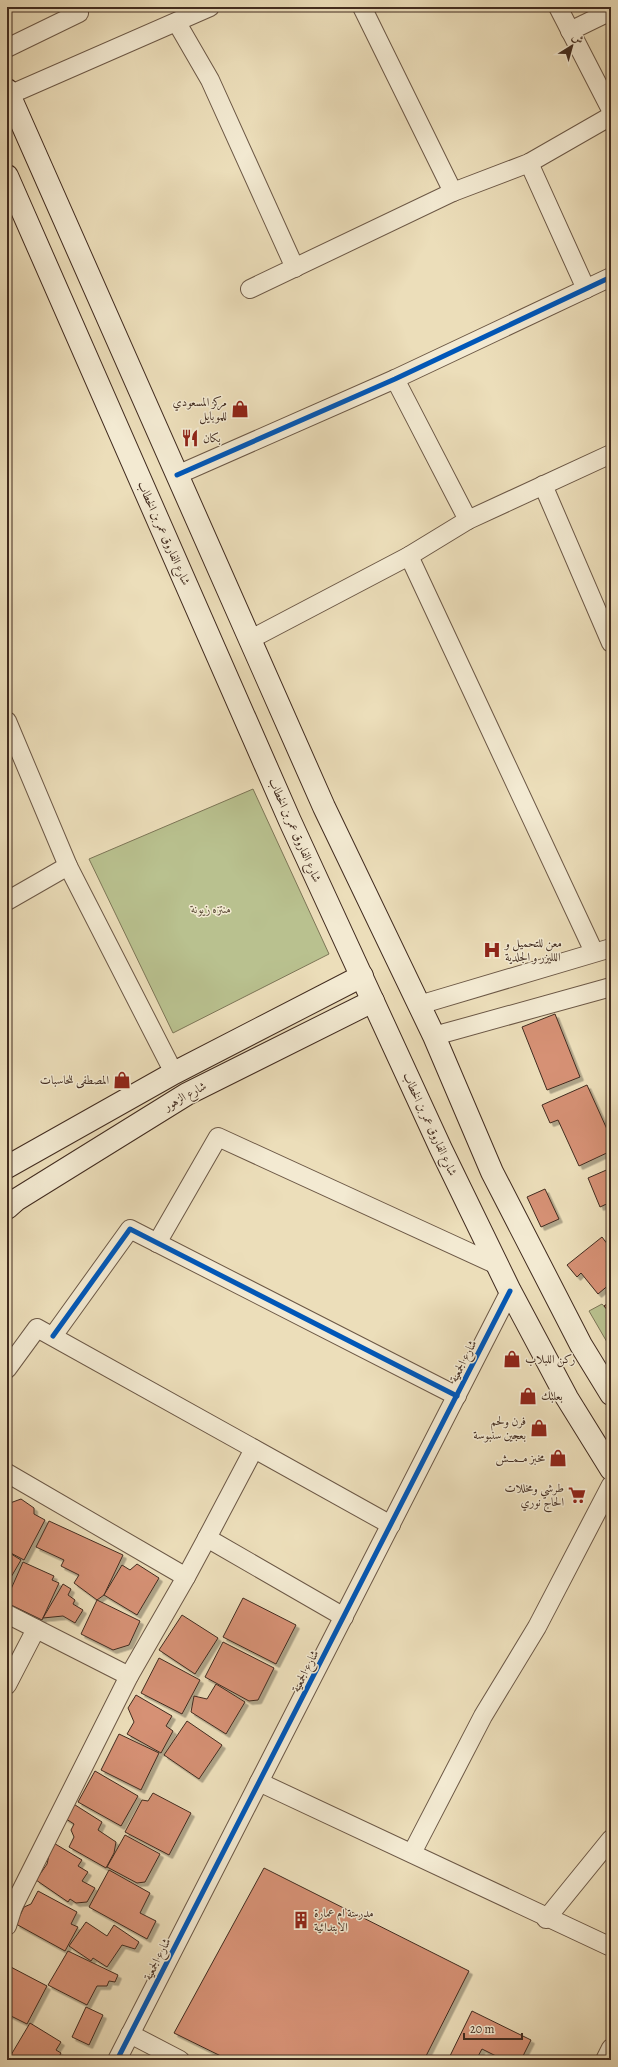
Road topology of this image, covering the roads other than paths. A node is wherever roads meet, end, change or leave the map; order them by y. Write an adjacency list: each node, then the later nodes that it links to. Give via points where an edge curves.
1 (210, 7): 6 (street)
2 (362, 7): 14 (street)
3 (558, 7): 7 (street)
4 (611, 11): 7 (street)
5 (78, 13): 8 (street)
6 (177, 23): 9 (street); 15 (street, via 210,80)
7 (570, 31): 10 (street)
8 (7, 48)
9 (8, 93): 21 (main road)
10 (611, 110)
11 (611, 116): 12 (street)
12 (529, 163): 14 (street); 18 (street)
13 (7, 176): 31 (main road, شارع الفاروق عمر بن الخطاب, via 290,821)
14 (452, 192): 15 (street)
15 (295, 268): 17 (street)
16 (611, 277): 18 (street)
17 (250, 289)
18 (586, 289): 19 (street)
19 (395, 379): 21 (street); 23 (street)
20 (611, 454): 22 (street)
21 (178, 475): 25 (main road)
22 (543, 486): 23 (street); 26 (street)
23 (468, 520): 24 (street)
24 (408, 556): 25 (street); 30 (street)
25 (251, 639): 34 (main road, via 324,807)
26 (611, 643)
27 (7, 721): 28 (street)
28 (68, 866): 29 (street); 36 (street)
29 (7, 901)
30 (603, 950): 34 (street)
31 (362, 976): 33 (main road, شارع الفاروق عمر بن الخطاب); 36 (main road, شارع الزهور)
32 (611, 988): 35 (street)
33 (373, 1001): 38 (main road, شارع الزهور, via 187,1094); 40 (main road, شارع الفاروق عمر بن الخطاب)
34 (419, 1005): 35 (main road)
35 (434, 1036): 44 (main road, via 492,1172 570,1324)
36 (174, 1073): 37 (main road, شارع الزهور)
37 (7, 1167)
38 (10, 1199)
39 (157, 1243): 40 (street, via 218,1136); 42 (street, via 130,1229); 45 (street)
40 (497, 1264): 41 (main road, شارع الفاروق عمر بن الخطاب)
41 (510, 1291): 45 (street, شارع الجمعية); 47 (main road, شارع الفاروق عمر بن الخطاب, via 567,1398)
42 (53, 1336): 43 (street, via 37,1328); 46 (street)
43 (7, 1369)
44 (611, 1394)
45 (457, 1396): 50 (street, شارع الجمعية)
46 (254, 1449): 50 (street); 51 (street)
47 (611, 1470)
48 (7, 1473): 52 (street)
49 (611, 1485): 60 (street, via 537,1627 483,1716)
50 (391, 1525): 54 (street, شارع الجمعية)
51 (207, 1538): 52 (street); 54 (street)
52 (186, 1577): 56 (street)
53 (7, 1614): 55 (street)
54 (344, 1616): 58 (street, شارع الجمعية)
55 (36, 1629): 56 (street); 57 (street)
56 (129, 1676): 61 (street)
57 (7, 1685)
58 (259, 1782): 60 (street); 65 (street, شارع الجمعية)
59 (611, 1839): 62 (street)
60 (412, 1853): 62 (street)
61 (10, 1906): 63 (street)
62 (546, 1918): 64 (street)
63 (7, 1926)
64 (611, 1948)
65 (130, 2034): 67 (street, شارع الجمعية); 68 (street)
66 (611, 2048): 69 (street)
67 (117, 2060)
68 (180, 2060)
69 (605, 2060)

